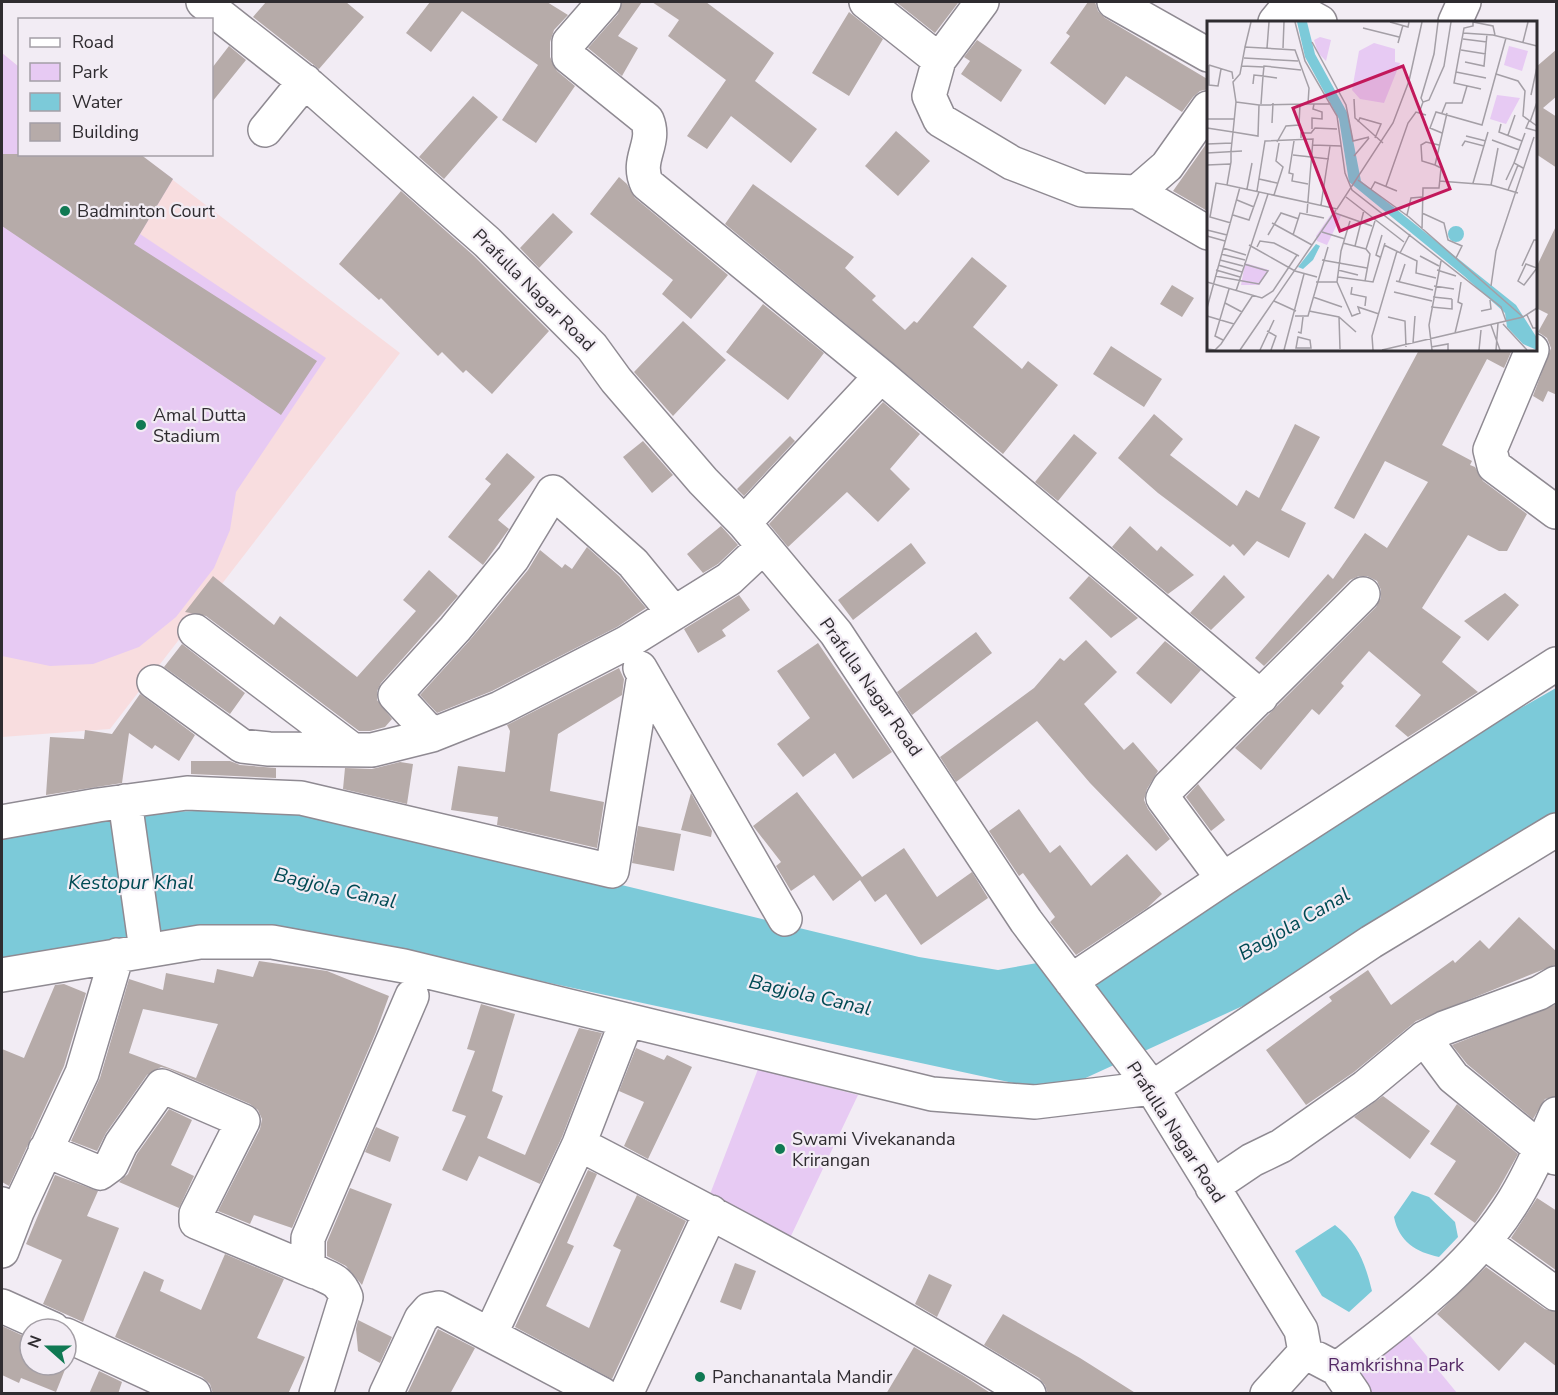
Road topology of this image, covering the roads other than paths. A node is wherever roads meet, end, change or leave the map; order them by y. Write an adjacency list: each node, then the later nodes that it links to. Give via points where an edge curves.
1 (203, 2): 12 (street, Prafulla Nagar Road)
2 (866, 2): 11 (street)
3 (982, 2): 11 (street)
4 (1114, 2): 10 (street)
5 (1464, 2): 9 (street)
6 (589, 7): 20 (street, via 569,42 569,57 647,120 652,131 641,173 647,184)
7 (1276, 21): 8 (street, via 1289,5)
8 (1318, 21)
9 (1455, 21)
10 (1207, 54)
11 (939, 60): 15 (street, via 929,96 940,120 957,132 1012,163 1082,190)
12 (305, 81): 14 (street); 22 (street, Prafulla Nagar Road, via 487,242 592,347 703,481)
13 (1207, 111): 15 (street, via 1167,166)
14 (265, 130)
15 (1137, 192): 16 (street)
16 (1207, 232)
17 (1537, 346): 19 (street)
18 (1532, 351): 21 (street, via 1490,450 1494,466)
19 (1557, 358)
20 (881, 376): 22 (street, via 759,511); 30 (street)
21 (1557, 512)
22 (754, 535): 24 (street, via 729,579); 40 (street, Prafulla Nagar Road, via 836,633 1026,921)
23 (1363, 594): 30 (street)
24 (674, 613): 26 (street); 31 (street, via 633,563 553,492 513,558 395,695)
25 (195, 631): 32 (street)
26 (626, 643): 28 (street); 31 (street, via 500,708)
27 (1557, 664): 36 (street)
28 (644, 675): 33 (street, via 612,871 301,798 187,793); 37 (street)
29 (154, 682): 32 (street, via 242,746)
30 (1261, 697): 36 (street, via 1169,787 1163,798)
31 (432, 735): 32 (street, via 372,750)
32 (350, 748)
33 (125, 801): 34 (street); 38 (street)
34 (2, 822)
35 (1557, 830): 45 (street, via 1371,942)
36 (1223, 879): 40 (street)
37 (785, 919)
38 (131, 952): 39 (street); 43 (street, via 200,942 272,942 404,966); 48 (street)
39 (2, 975)
40 (1071, 981): 45 (street, Prafulla Nagar Road)
41 (1557, 983): 44 (street)
42 (412, 996): 55 (street, via 308,1238 308,1266)
43 (627, 1020): 45 (street, via 932,1094 1035,1102); 47 (street)
44 (1424, 1038): 49 (street, via 1453,1077); 50 (street, via 1365,1087 1300,1133)
45 (1152, 1088): 50 (street, Prafulla Nagar Road)
46 (1557, 1114): 49 (street)
47 (579, 1144): 52 (street); 59 (street)
48 (45, 1150): 51 (street); 55 (street, via 100,1173 111,1165 162,1086 243,1121 196,1214 196,1222)
49 (1549, 1154): 53 (street)
50 (1212, 1187): 61 (street, Prafulla Nagar Road, via 1301,1330)
51 (9, 1208): 54 (street)
52 (711, 1212): 67 (street); 68 (street, via 944,1340)
53 (1484, 1242): 56 (street); 62 (street)
54 (2, 1251)
55 (315, 1272): 64 (street, via 336,1280 346,1297)
56 (1557, 1294)
57 (2, 1306): 58 (street)
58 (26, 1317)
59 (491, 1333): 65 (street, via 446,1310 429,1310 421,1319); 66 (street)
60 (78, 1341): 63 (street)
61 (1305, 1352): 62 (street); 69 (street)
62 (1345, 1381)
63 (194, 1394)
64 (316, 1394)
65 (386, 1394)
66 (602, 1394)
67 (626, 1394)
68 (1029, 1394)
69 (1266, 1394)

